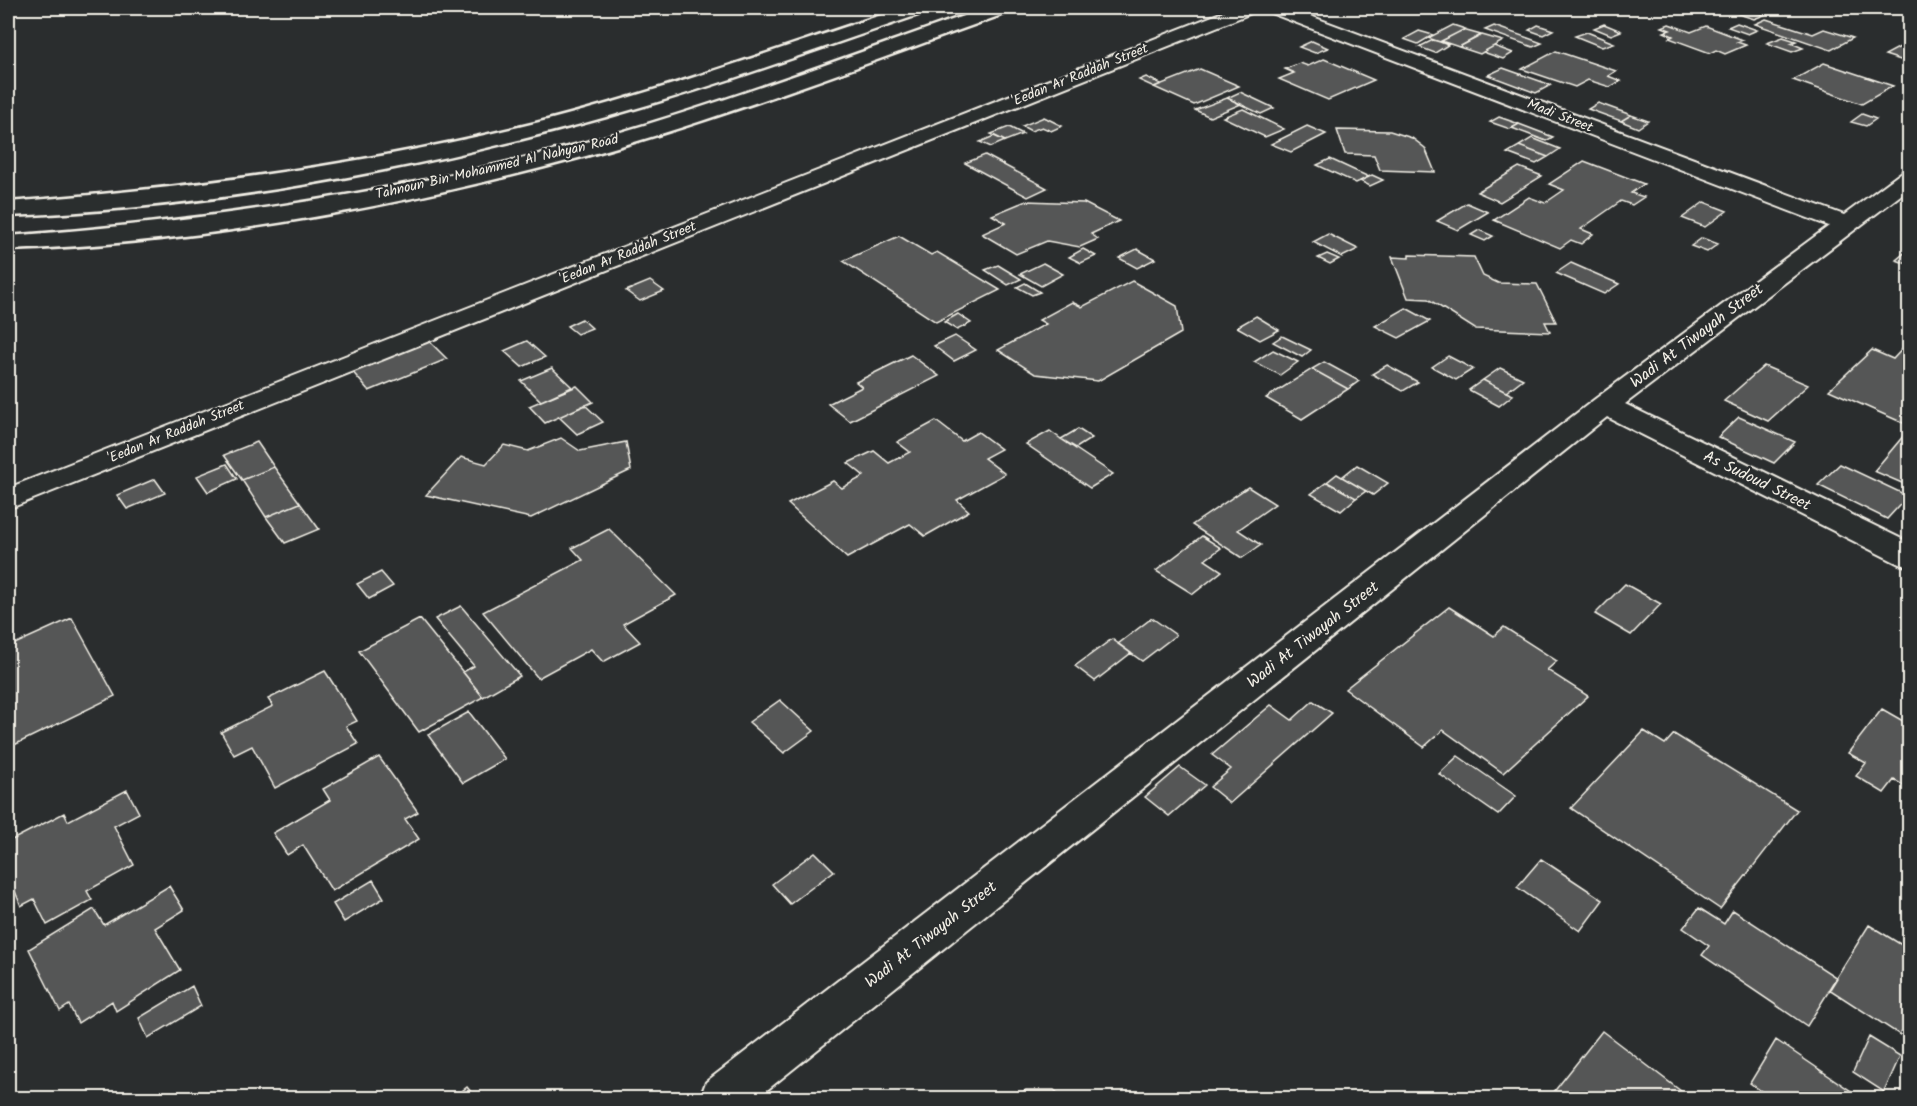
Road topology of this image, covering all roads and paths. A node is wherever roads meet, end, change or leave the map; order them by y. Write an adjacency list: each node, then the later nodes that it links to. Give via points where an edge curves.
1 (920, 8): 6 (main road, Tahnoun Bin Mohammed Al Nahyan Road, via 653,97 463,147 340,172 244,186)
2 (1004, 8): 8 (main road, Tahnoun Bin Mohammed Al Nahyan Road, via 692,116 515,166 290,211)
3 (1248, 8): 10 (street, 'Eedan Ar Raddah Street)
4 (1274, 8): 7 (street, Madi Street)
5 (1910, 177): 7 (street, Wadi At Tiwayah Street)
6 (8, 209)
7 (1845, 224): 9 (street, Wadi At Tiwayah Street)
8 (8, 243)
9 (1605, 405): 11 (street, As Sudoud Street); 12 (street, Wadi At Tiwayah Street)
10 (8, 499)
11 (1910, 556)
12 (722, 1098)

